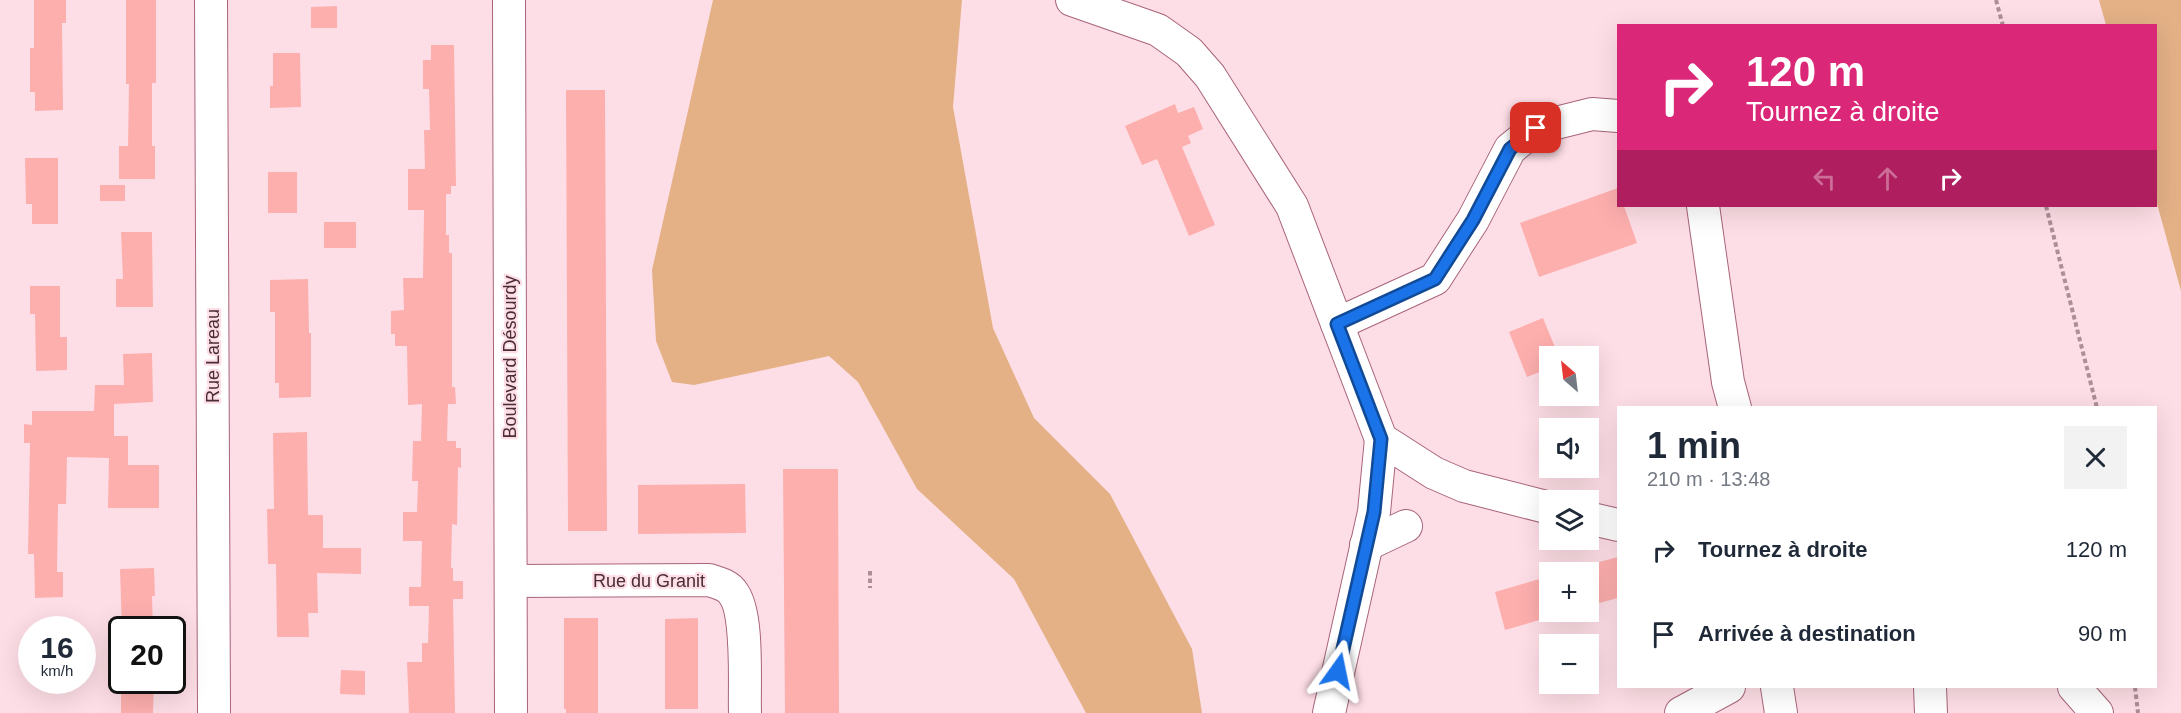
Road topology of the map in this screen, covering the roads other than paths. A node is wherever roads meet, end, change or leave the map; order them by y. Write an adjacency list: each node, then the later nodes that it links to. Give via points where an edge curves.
1 (211, 0): 19 (street, Rue Lareau)
2 (509, 0): 14 (street, Boulevard Désourdy)
3 (1072, 0): 6 (street, via 1158,30 1189,52 1210,76 1292,206)
4 (1617, 116): 6 (street, via 1592,114 1536,128 1510,149 1473,220 1435,279)
5 (1703, 207): 7 (street, via 1728,382)
6 (1337, 324): 8 (street)
7 (1735, 406)
8 (1381, 439): 9 (street, via 1464,486); 13 (street, via 1374,512)
9 (1539, 505)
10 (1599, 521): 11 (street)
11 (1617, 525)
12 (1406, 526): 13 (street)
13 (1366, 545): 22 (street)
14 (511, 581): 20 (street, Boulevard Désourdy); 21 (street, Rue du Granit, via 709,580 725,585 732,591 743,616)
15 (1727, 688): 23 (street)
16 (1777, 688): 24 (street)
17 (1930, 688): 25 (street)
18 (2075, 688): 26 (street)
19 (214, 713)
20 (512, 713)
21 (745, 713)
22 (1329, 713)
23 (1682, 713)
24 (1781, 713)
25 (1931, 713)
26 (2097, 713)

